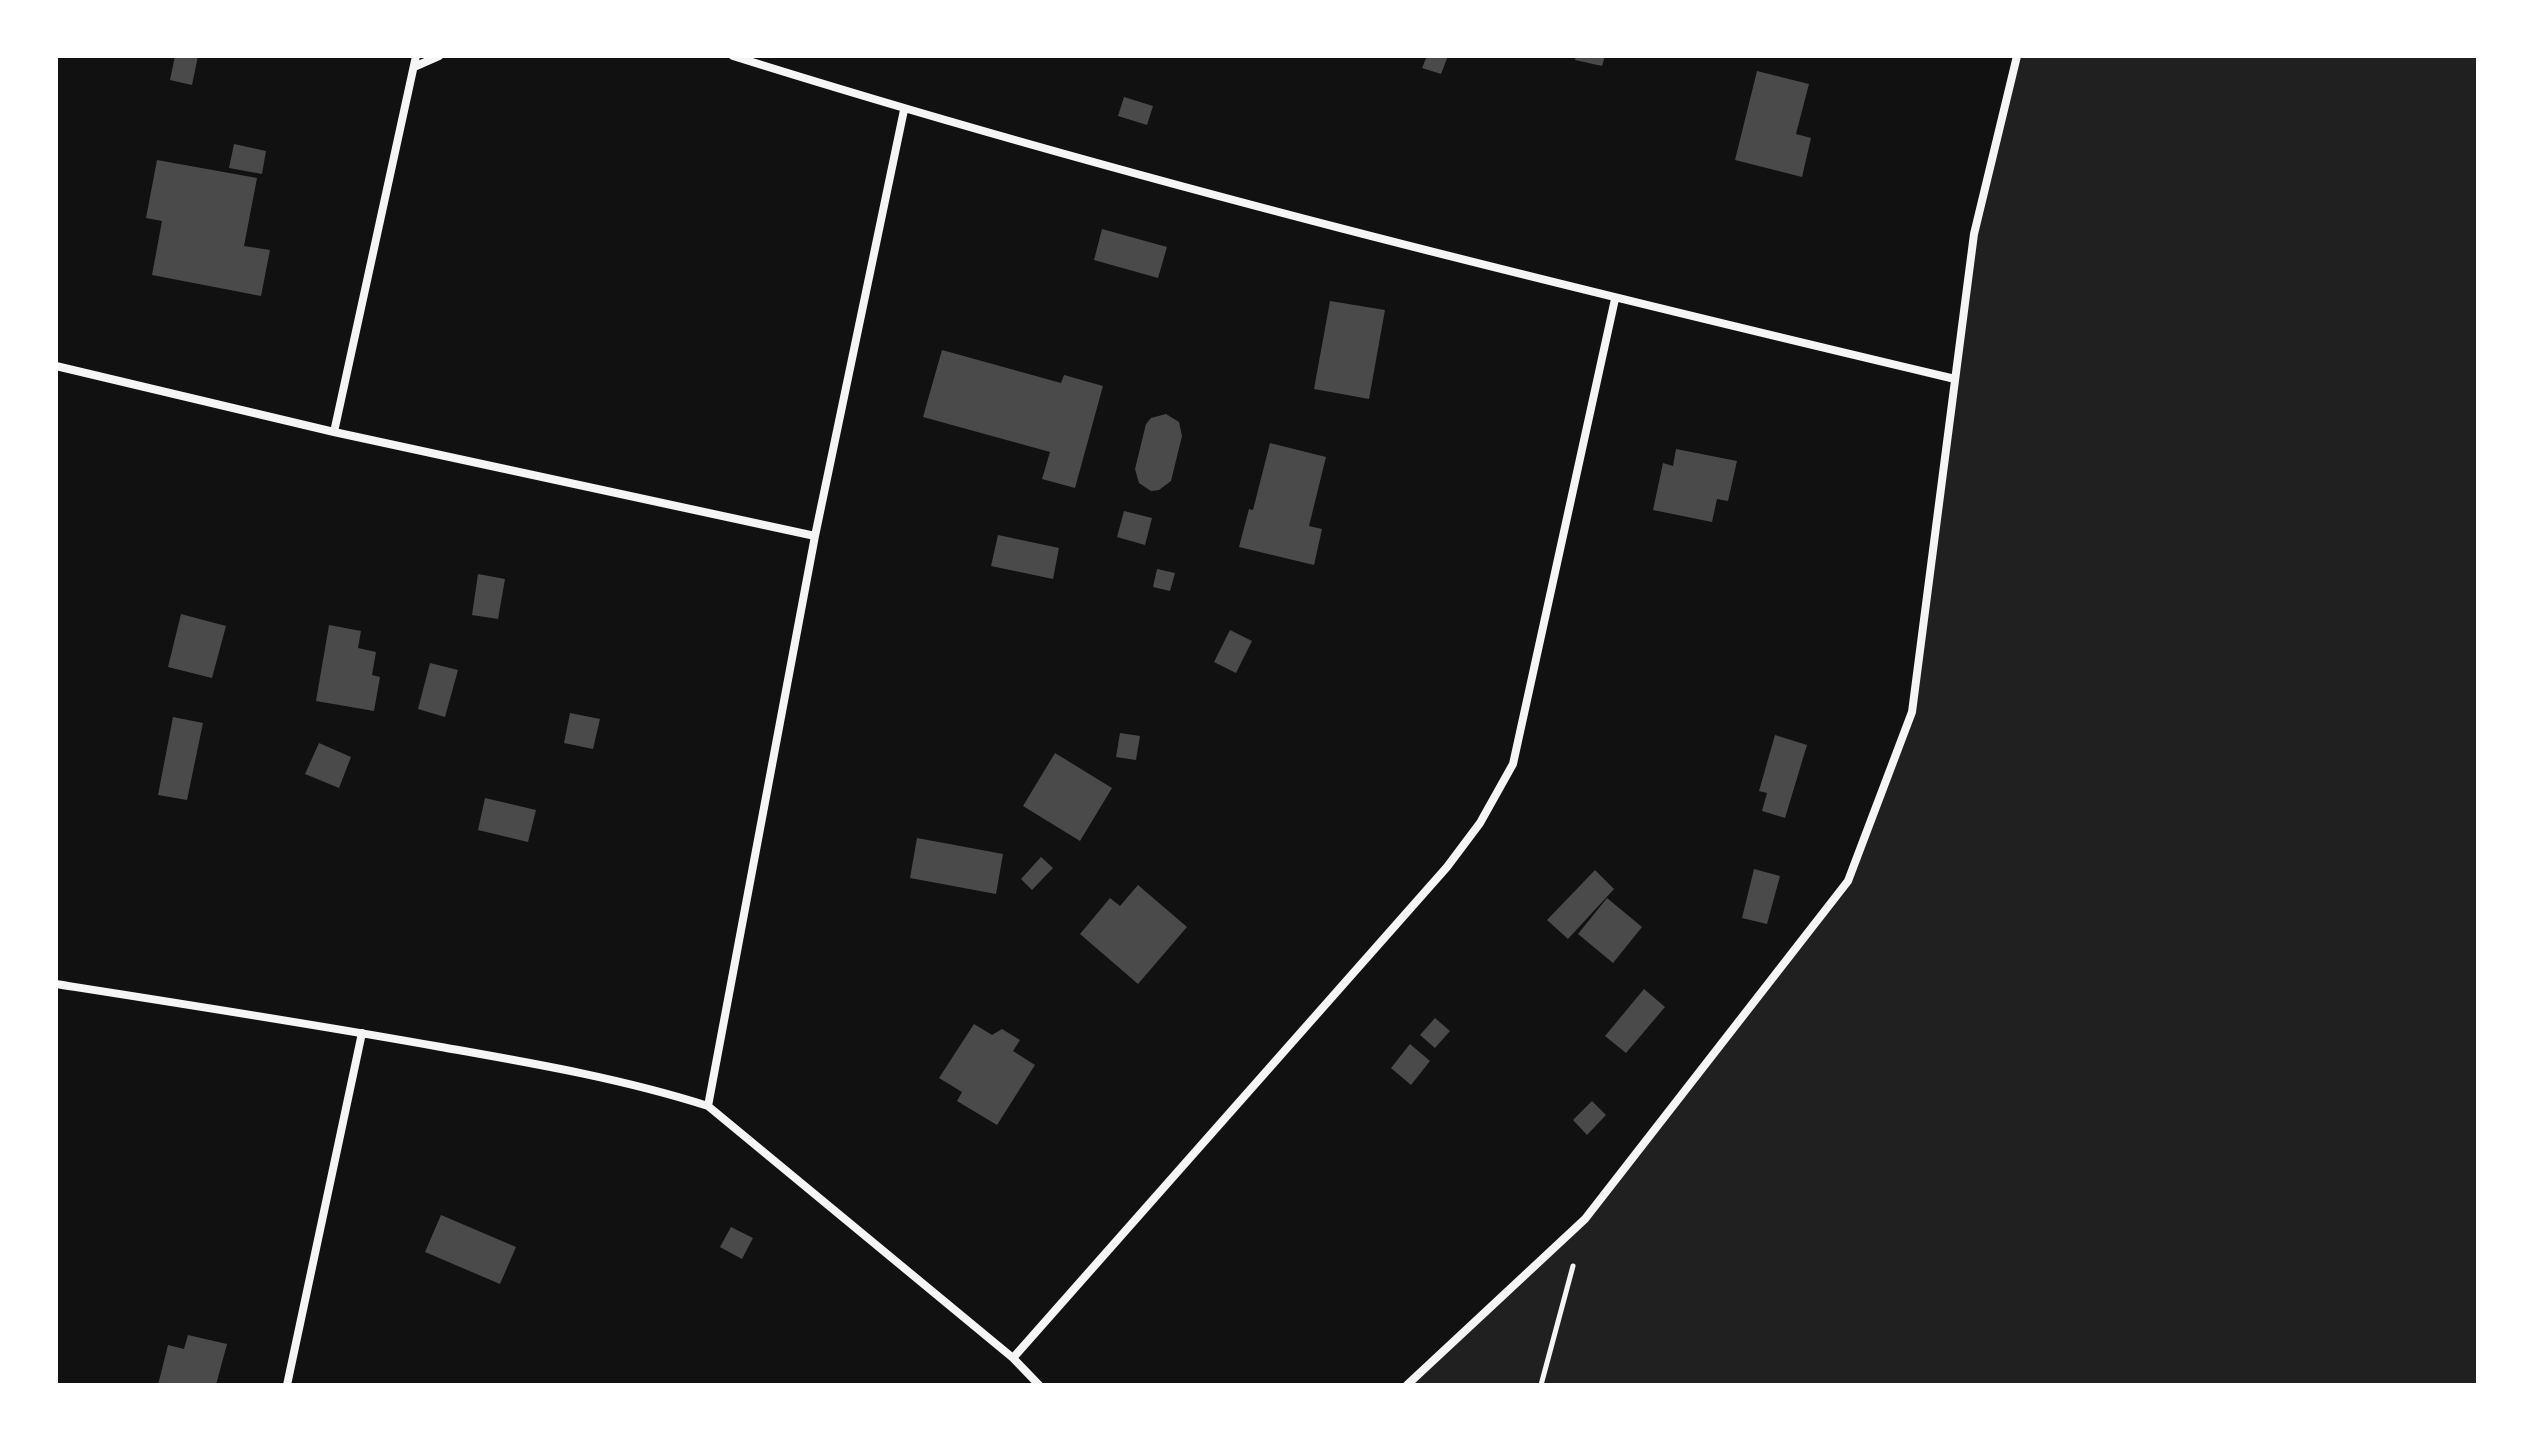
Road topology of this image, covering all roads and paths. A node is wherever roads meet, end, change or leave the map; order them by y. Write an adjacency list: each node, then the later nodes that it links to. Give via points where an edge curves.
1 (416, 56): 5 (street)
2 (439, 56): 5 (street)
3 (733, 56): 6 (street)
4 (2017, 56): 9 (street, via 1974,234)
5 (414, 67): 10 (street)
6 (904, 110): 7 (street); 11 (street)
7 (1615, 299): 9 (street); 16 (street, via 1513,764 1480,823 1447,867)
8 (56, 366): 10 (street)
9 (1955, 379): 19 (street, via 1912,712 1848,881 1585,1219)
10 (334, 432): 11 (street)
11 (815, 536): 14 (street)
12 (56, 984): 13 (street)
13 (362, 1033): 14 (street, via 587,1073); 17 (street)
14 (708, 1106): 16 (street)
15 (1573, 1265): 20 (path)
16 (1013, 1358): 18 (street)
17 (287, 1385)
18 (1039, 1385)
19 (1407, 1385)
20 (1541, 1385)

